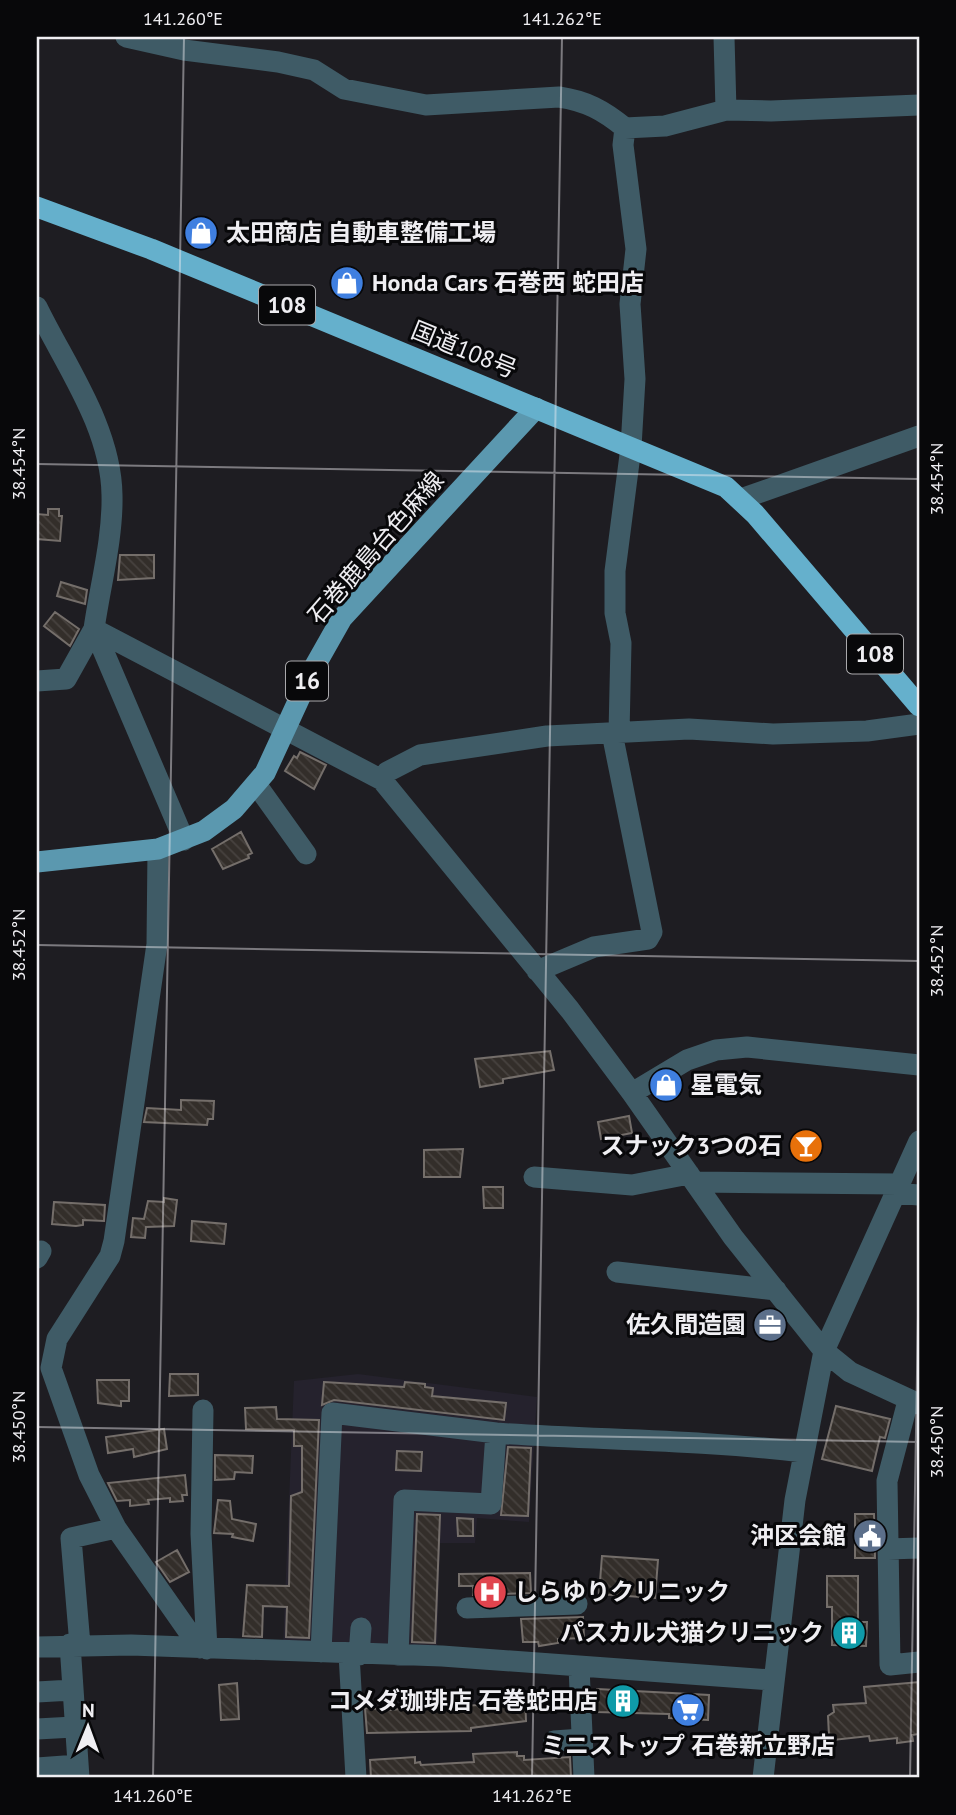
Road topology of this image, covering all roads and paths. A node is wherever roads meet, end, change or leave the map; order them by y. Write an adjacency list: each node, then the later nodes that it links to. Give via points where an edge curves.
1 (126, 37): 5 (street, via 184,50 278,61 314,70 344,89 426,105 559,97 580,100)
2 (724, 37): 4 (street)
3 (919, 105): 4 (street)
4 (726, 110): 5 (street, via 665,126)
5 (625, 128): 10 (street, via 623,145 636,249 630,304 635,379)
6 (37, 207): 8 (highway, 国道108号 / 108, via 151,249)
7 (37, 306): 13 (street, via 77,382 108,472 112,495)
8 (536, 408): 10 (highway, 国道108号 / 108); 18 (main road, 石巻鹿島台色麻線 / 16, via 342,618)
9 (919, 436): 11 (street)
10 (631, 447): 11 (highway, 国道108号 / 108, via 710,480); 19 (street, via 615,571 621,643)
11 (741, 499): 12 (highway, 国道108号 / 108)
12 (830, 603): 15 (highway, 国道108号 / 108); 16 (highway, 国道108号 / 108)
13 (94, 629): 14 (street, via 66,679); 18 (street); 22 (street)
14 (37, 681)
15 (919, 685)
16 (919, 706)
17 (919, 724): 19 (street, via 773,734 689,729)
18 (285, 732): 20 (street); 21 (main road, 石巻鹿島台色麻線 / 16)
19 (615, 733): 20 (street, via 547,736 420,755 387,772); 26 (street, via 652,932 648,939 594,947)
20 (382, 780): 26 (street)
21 (256, 784): 22 (main road, 石巻鹿島台色麻線 / 16, via 217,823); 24 (street)
22 (184, 840): 23 (main road, 石巻鹿島台色麻線 / 16)
23 (158, 849): 25 (main road, 石巻鹿島台色麻線 / 16); 37 (street, via 158,944 114,1241 110,1256)
24 (306, 854)
25 (37, 862)
26 (537, 971): 28 (street)
27 (919, 1065): 28 (street, via 737,1048 716,1050 687,1060)
28 (632, 1093): 31 (street)
29 (919, 1141): 32 (street)
30 (534, 1177): 31 (street, via 632,1185)
31 (692, 1178): 32 (street); 35 (street)
32 (896, 1189): 33 (street); 36 (street)
33 (919, 1195)
34 (617, 1272): 35 (street)
35 (776, 1290): 36 (street)
36 (824, 1352): 38 (street, via 850,1372); 41 (street)
37 (44, 1367): 42 (street)
38 (914, 1403): 44 (street, via 887,1481)
39 (202, 1410): 50 (street)
40 (496, 1433): 41 (street, via 703,1441); 51 (street, via 332,1413); 53 (street, via 491,1504 404,1500)
41 (803, 1452): 56 (street)
42 (116, 1528): 48 (street, via 71,1538); 50 (street)
43 (919, 1548): 44 (street)
44 (888, 1549): 54 (street, via 890,1665)
45 (577, 1604): 46 (street)
46 (467, 1608)
47 (360, 1628): 52 (street)
48 (75, 1644): 49 (street); 50 (street); 57 (street)
49 (37, 1647)
50 (203, 1648): 51 (street)
51 (321, 1652): 52 (street)
52 (354, 1654): 53 (street); 65 (street)
53 (398, 1656): 55 (street)
54 (919, 1662)
55 (579, 1667): 56 (street); 61 (street)
56 (772, 1679): 67 (street)
57 (72, 1690): 58 (street); 59 (street)
58 (37, 1692)
59 (74, 1727): 60 (street); 64 (street)
60 (37, 1729)
61 (582, 1739): 62 (street); 66 (street)
62 (554, 1741)
63 (37, 1768): 64 (street)
64 (78, 1771)
65 (356, 1778)
66 (584, 1778)
67 (763, 1778)

